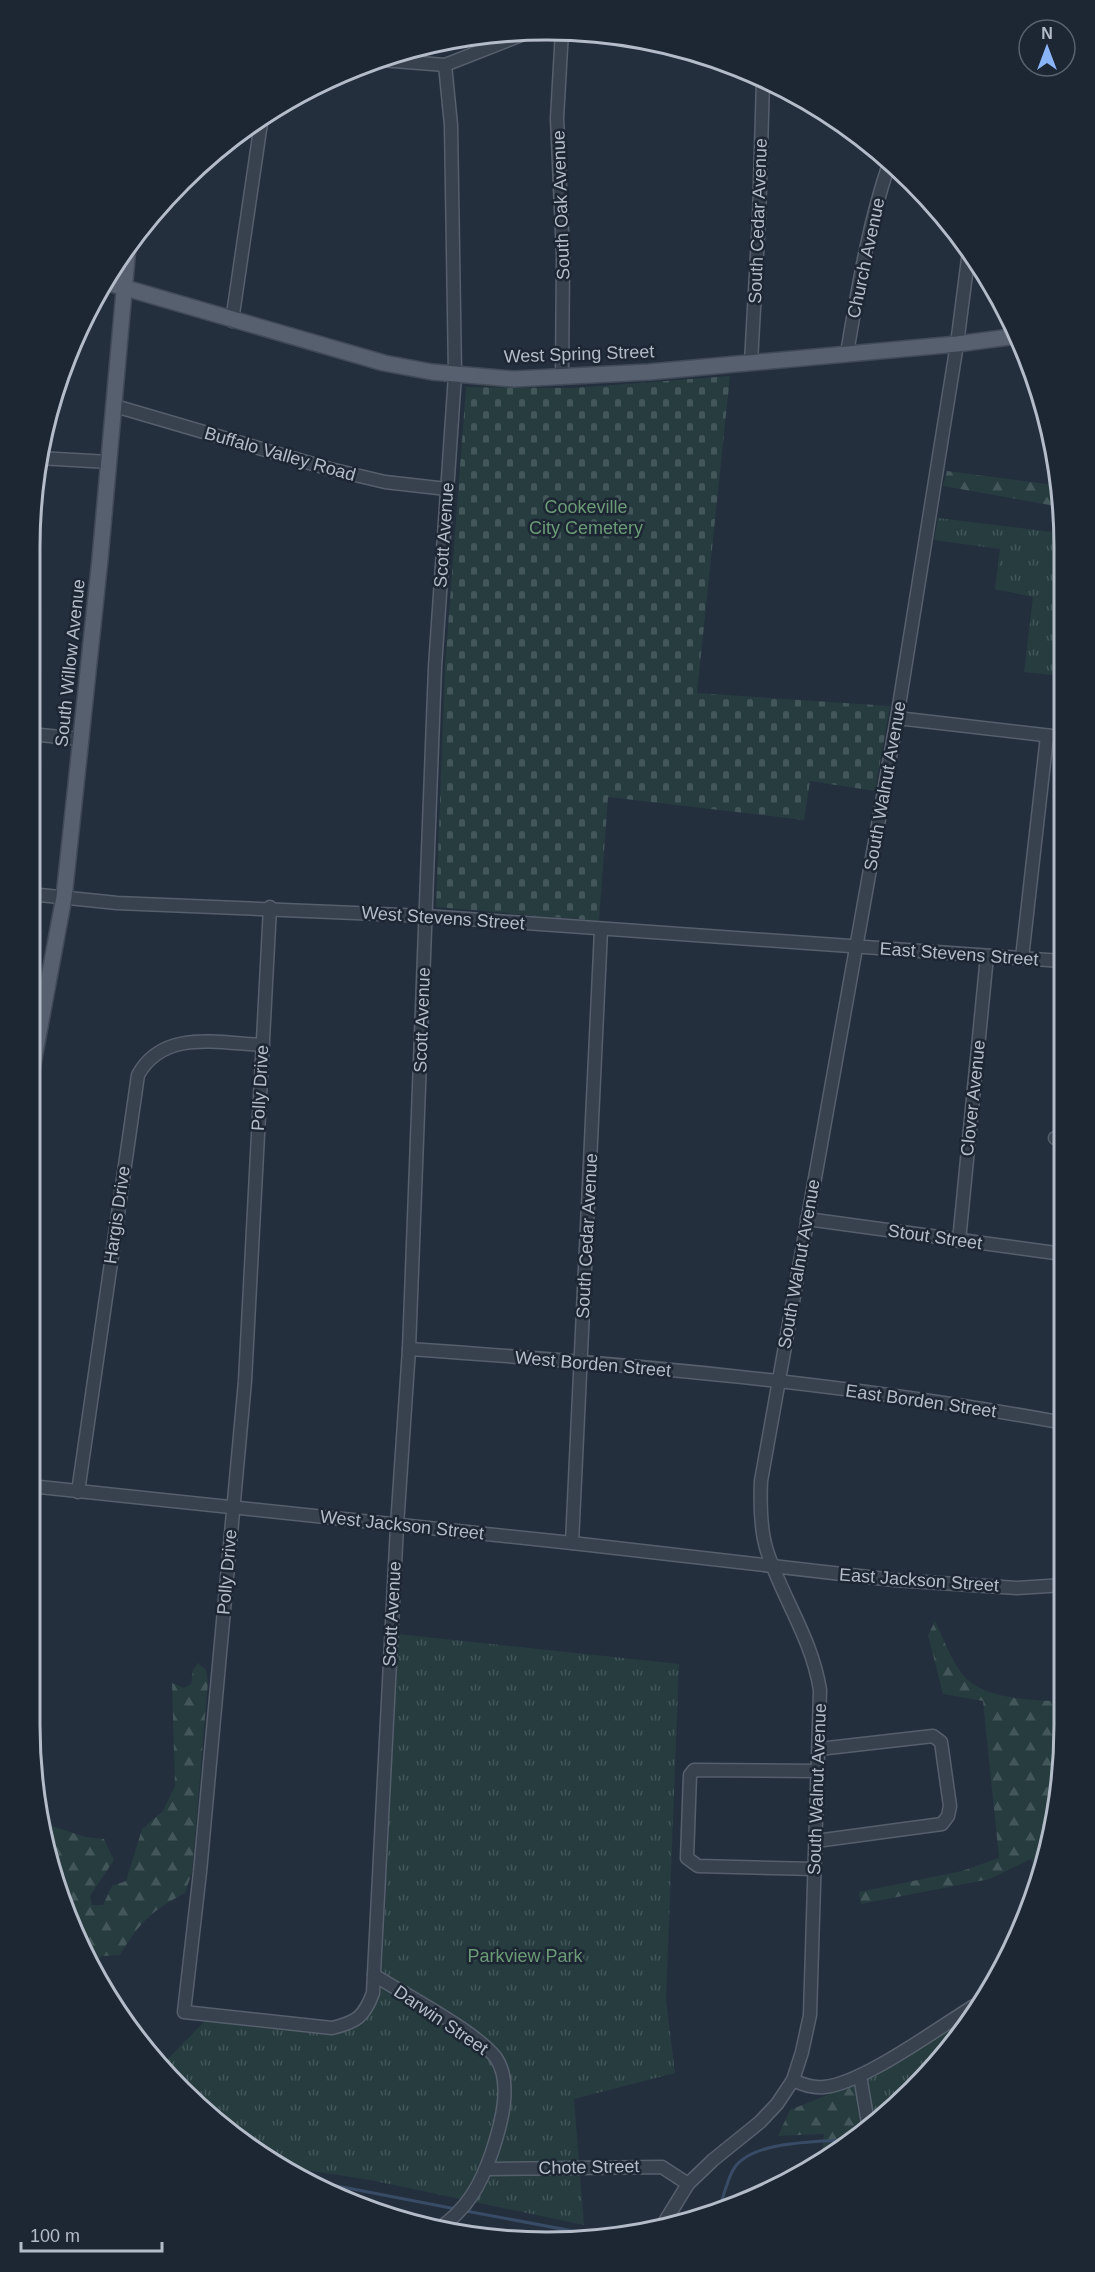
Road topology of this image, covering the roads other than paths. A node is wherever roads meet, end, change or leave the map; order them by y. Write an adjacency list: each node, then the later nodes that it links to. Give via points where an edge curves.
1 (561, 41): 18 (street, South Oak Avenue, via 557,118 563,256)
2 (501, 43): 4 (street)
3 (402, 62): 4 (street)
4 (445, 66): 17 (street, Scott Avenue, via 451,124)
5 (763, 89): 16 (street, South Cedar Avenue)
6 (260, 130): 12 (street)
7 (887, 170): 15 (street, Church Avenue, via 864,247)
8 (967, 264): 14 (street, South Walnut Avenue)
9 (127, 265): 11 (main road, South Willow Avenue)
10 (114, 285): 11 (main road, West Spring Street)
11 (125, 289): 12 (main road, West Spring Street); 19 (main road, South Willow Avenue)
12 (232, 321): 17 (main road, West Spring Street, via 374,361)
13 (1009, 337): 14 (main road, West Spring Street)
14 (957, 344): 15 (main road, West Spring Street); 23 (street, South Walnut Avenue)
15 (847, 353): 16 (main road, West Spring Street)
16 (751, 362): 18 (main road, West Spring Street)
17 (455, 375): 18 (main road, West Spring Street); 22 (street, Scott Avenue)
18 (562, 378)
19 (115, 406): 21 (main road, South Willow Avenue); 22 (street, Buffalo Valley Road, via 340,471 385,482)
20 (49, 459): 21 (street)
21 (109, 462): 27 (main road, South Willow Avenue)
22 (447, 489): 31 (street, Scott Avenue, via 434,686)
23 (897, 718): 25 (street); 33 (street, South Walnut Avenue)
24 (40, 735): 27 (street)
25 (1047, 736): 26 (street); 35 (street)
26 (1054, 736)
27 (81, 739): 29 (main road, South Willow Avenue)
28 (40, 895): 29 (street, West Stevens Street)
29 (64, 897): 30 (street, West Stevens Street, via 117,903); 37 (main road, South Willow Avenue)
30 (270, 907): 31 (street, West Stevens Street); 38 (street, Polly Drive)
31 (426, 916): 32 (street, West Stevens Street); 42 (street, Scott Avenue)
32 (601, 930): 33 (street, West Stevens Street); 43 (street, South Cedar Avenue)
33 (856, 948): 34 (street, East Stevens Street); 39 (street, South Walnut Avenue)
34 (987, 956): 35 (street, East Stevens Street); 40 (street, Clover Avenue)
35 (1022, 958): 36 (street, East Stevens Street)
36 (1054, 960)
37 (40, 1026)
38 (263, 1045): 47 (street, Hargis Drive, via 173,1045 161,1048 138,1075); 48 (street, Polly Drive, via 245,1381)
39 (807, 1219): 40 (street, Stout Street); 44 (street, South Walnut Avenue)
40 (959, 1241): 41 (street, Stout Street)
41 (1054, 1253)
42 (409, 1349): 43 (street, West Borden Street); 49 (street, Scott Avenue)
43 (581, 1362): 44 (street, West Borden Street); 50 (street, South Cedar Avenue)
44 (778, 1381): 45 (street, East Borden Street); 51 (street, South Walnut Avenue, via 760,1500 766,1549)
45 (1054, 1422)
46 (40, 1487): 47 (street, West Jackson Street)
47 (78, 1492): 48 (street, West Jackson Street)
48 (233, 1507): 49 (street, West Jackson Street); 57 (street, Polly Drive, via 184,2012 332,2028 353,2023 367,2009)
49 (397, 1526): 50 (street, West Jackson Street); 57 (street, Scott Avenue)
50 (572, 1543): 51 (street, West Jackson Street)
51 (774, 1568): 52 (street, East Jackson Street, via 936,1583); 53 (street, South Walnut Avenue, via 816,1664 822,1712)
52 (1054, 1586)
53 (819, 1749): 54 (street, South Walnut Avenue); 55 (street, via 933,1736 942,1742 950,1806 942,1824)
54 (818, 1771): 55 (street, South Walnut Avenue); 56 (street, via 694,1770 690,1775 687,1858 698,1866)
55 (816, 1841): 56 (street, South Walnut Avenue)
56 (815, 1869): 60 (street, South Walnut Avenue, via 810,2015)
57 (374, 1975): 62 (street, Darwin Street, via 477,2040 496,2058 504,2100)
58 (965, 2011): 59 (street)
59 (860, 2076): 60 (street, via 825,2087 808,2087); 61 (street)
60 (793, 2080): 63 (street, South Walnut Avenue, via 760,2122)
61 (867, 2118)
62 (486, 2169): 63 (street, Chote Street, via 662,2167); 65 (street, Darwin Street, via 461,2210)
63 (688, 2184): 64 (street, South Walnut Avenue)
64 (668, 2217)
65 (447, 2222)

